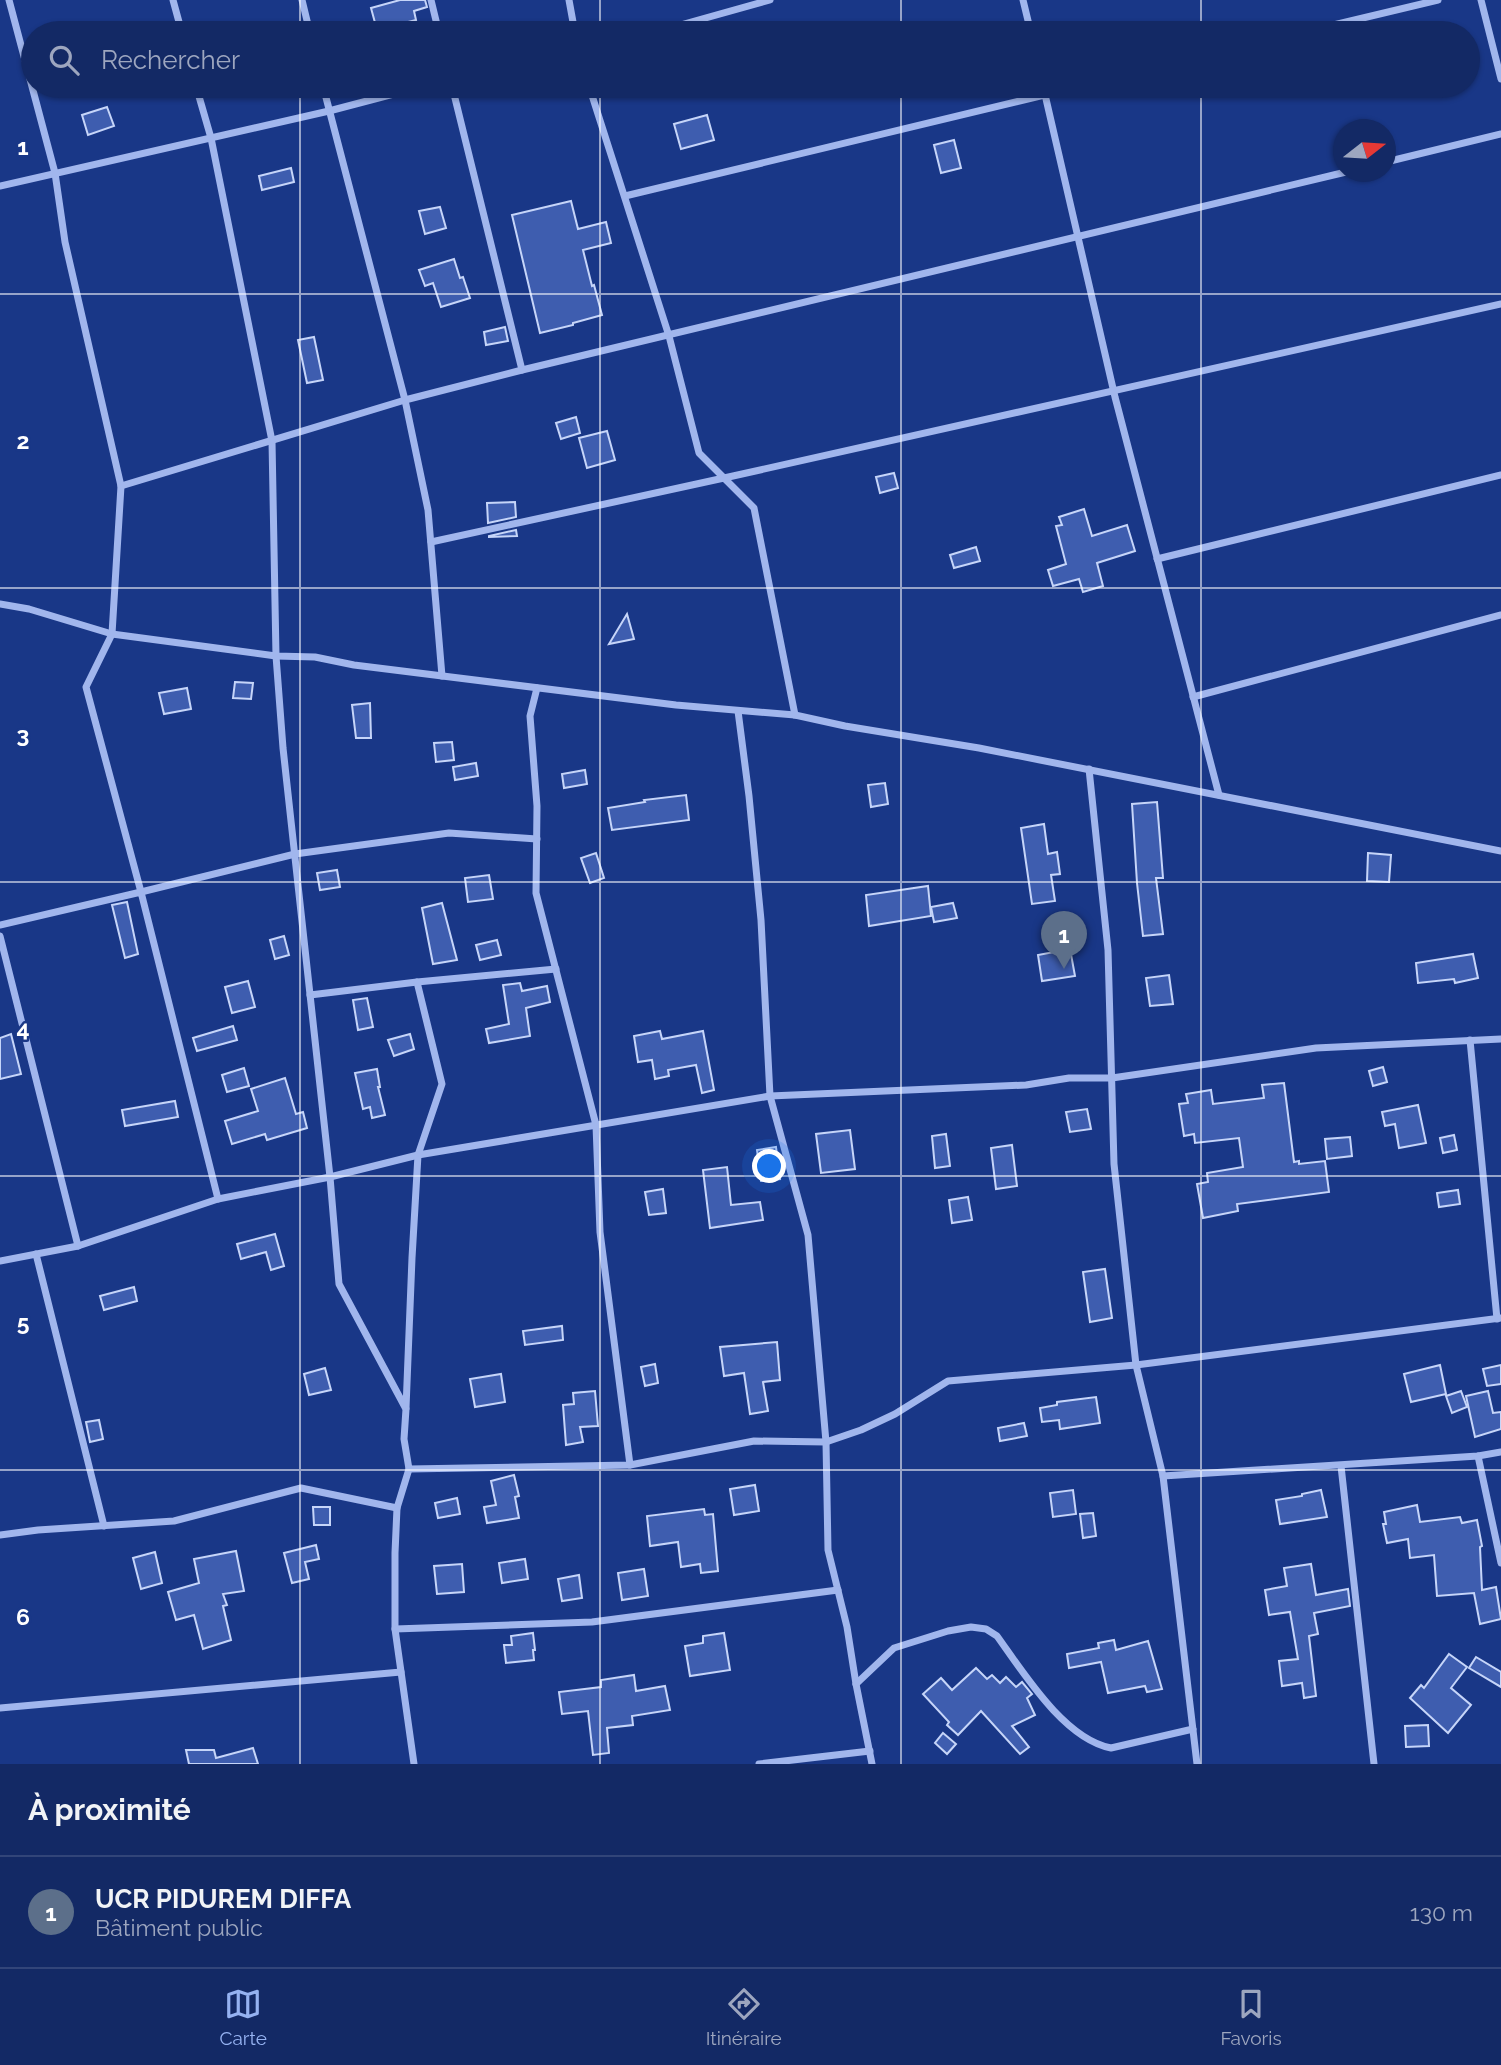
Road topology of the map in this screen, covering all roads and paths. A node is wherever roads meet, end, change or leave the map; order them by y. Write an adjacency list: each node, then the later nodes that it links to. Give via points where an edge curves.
1 (9, 0): 17 (street)
2 (173, 0): 10 (street)
3 (302, 0): 11 (street)
4 (432, 0): 12 (street)
5 (569, 0): 13 (street)
6 (770, 0): 14 (street)
7 (1023, 0): 15 (street)
8 (1438, 0): 16 (street)
9 (1481, 0): 18 (street)
10 (179, 21)
11 (307, 21)
12 (436, 21)
13 (573, 21)
14 (695, 21)
15 (1028, 21)
16 (1350, 21)
17 (21, 45)
18 (1501, 79)
19 (35, 98): 31 (street)
20 (200, 98): 29 (street)
21 (326, 98): 27 (street)
22 (378, 98): 27 (street)
23 (455, 98): 38 (street)
24 (593, 98): 34 (street)
25 (1033, 98): 34 (street)
26 (1046, 98): 35 (street)
27 (329, 111): 29 (street); 40 (street)
28 (1501, 134): 30 (street)
29 (211, 138): 31 (street); 41 (street)
30 (1396, 159)
31 (55, 173): 33 (street); 44 (street, via 65,242)
32 (1333, 175): 35 (street)
33 (0, 186)
34 (625, 196): 37 (street)
35 (1078, 236): 37 (street); 39 (street)
36 (1501, 303): 39 (street)
37 (669, 336): 38 (street); 43 (street, via 699,453)
38 (522, 370): 40 (street)
39 (1113, 391): 43 (street); 46 (street)
40 (405, 400): 41 (street); 45 (street, via 428,510)
41 (272, 441): 44 (street); 50 (street)
42 (1501, 475): 46 (street)
43 (724, 478): 45 (street); 55 (street, via 754,508)
44 (121, 486): 49 (street)
45 (430, 542): 51 (street)
46 (1157, 559): 53 (street)
47 (0, 604): 49 (street)
48 (1501, 615): 53 (street)
49 (112, 634): 50 (street); 61 (street, via 86,687)
50 (276, 656): 51 (street, via 316,657); 60 (street)
51 (442, 677): 52 (street)
52 (537, 688): 54 (street); 58 (street, via 530,716)
53 (1193, 697): 57 (street)
54 (738, 710): 55 (street); 70 (street, via 761,920)
55 (795, 715): 56 (street)
56 (1089, 769): 57 (street); 69 (street, via 1108,950)
57 (1219, 795): 59 (street)
58 (537, 839): 60 (street, via 449,832); 64 (street, via 536,893)
59 (1501, 851)
60 (295, 854): 61 (street); 66 (street)
61 (141, 892): 62 (street); 74 (street)
62 (0, 925)
63 (0, 936): 75 (street)
64 (556, 969): 65 (street); 71 (street)
65 (417, 982): 66 (street); 72 (street, via 442,1084)
66 (310, 995): 73 (street)
67 (1501, 1039): 68 (street)
68 (1470, 1040): 69 (street, via 1316,1048); 78 (street)
69 (1112, 1078): 70 (street); 79 (street, via 1114,1164)
70 (769, 1096): 71 (street); 81 (street, via 808,1235)
71 (596, 1125): 72 (street); 84 (street, via 600,1232)
72 (418, 1155): 73 (street); 80 (street)
73 (330, 1177): 74 (street); 80 (street, via 339,1284)
74 (218, 1199): 75 (street)
75 (78, 1246): 76 (street)
76 (36, 1254): 77 (street); 89 (street)
77 (0, 1261)
78 (1499, 1318): 79 (street)
79 (1136, 1365): 81 (street, via 948,1381 895,1414); 87 (street)
80 (406, 1409): 86 (street)
81 (827, 1442): 84 (street, via 754,1441); 92 (street, via 828,1550)
82 (1501, 1452): 83 (street)
83 (1478, 1456): 85 (street); 91 (street)
84 (630, 1465): 86 (street)
85 (1341, 1466): 87 (street); 103 (street)
86 (409, 1469): 88 (street)
87 (1163, 1476): 97 (street)
88 (397, 1508): 89 (street, via 301,1488 174,1521); 93 (street)
89 (104, 1526): 90 (street)
90 (0, 1535)
91 (1501, 1563)
92 (838, 1590): 93 (street, via 592,1622); 95 (street)
93 (396, 1629): 94 (street)
94 (401, 1672): 96 (street); 99 (street)
95 (856, 1684): 97 (street, via 894,1648 971,1627 986,1629 997,1636 1041,1698 1098,1746 1111,1748); 98 (street)
96 (0, 1708)
97 (1193, 1729): 102 (street)
98 (870, 1751): 100 (street); 101 (street)
99 (414, 1764)
100 (759, 1764)
101 (872, 1764)
102 (1197, 1764)
103 (1374, 1764)

